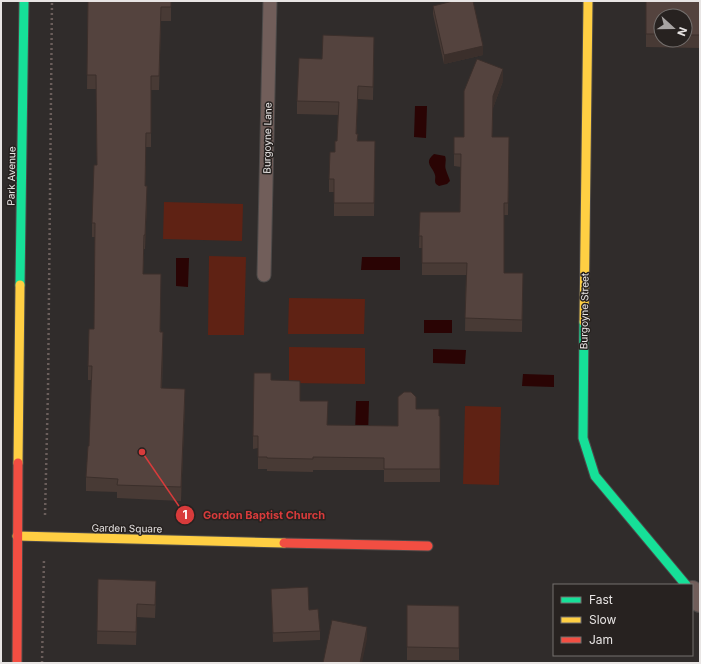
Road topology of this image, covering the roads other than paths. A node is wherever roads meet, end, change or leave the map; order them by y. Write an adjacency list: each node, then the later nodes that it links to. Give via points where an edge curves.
1 (24, 1): 5 (street, Park Avenue)
2 (270, 1): 4 (lane, Burgoyne Lane)
3 (588, 1): 7 (street, Burgoyne Street, via 583,438 595,476)
4 (264, 275)
5 (17, 536): 6 (street, Garden Square); 10 (street, Park Avenue)
6 (428, 546)
7 (685, 584)
8 (693, 593): 9 (street)
9 (700, 601)
10 (17, 663)

